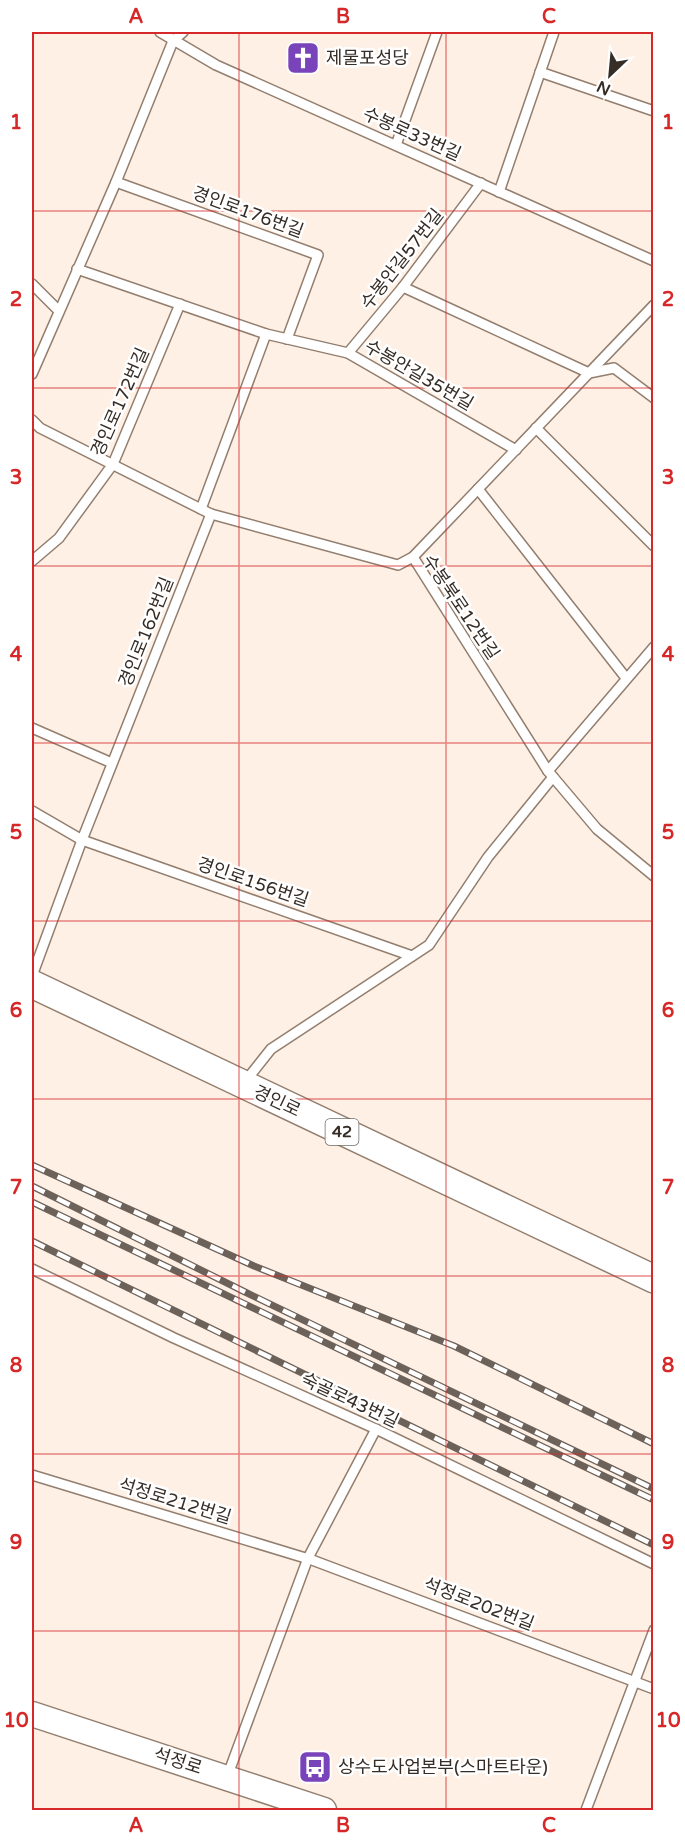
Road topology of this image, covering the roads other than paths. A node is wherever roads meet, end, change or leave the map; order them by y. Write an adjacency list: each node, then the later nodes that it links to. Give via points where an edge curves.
1 (160, 32): 5 (lane, 수봉로33번길)
2 (183, 32): 5 (lane)
3 (437, 32): 8 (lane)
4 (554, 32): 6 (lane)
5 (173, 41): 8 (lane, 수봉로33번길, via 216,65); 9 (lane)
6 (540, 72): 7 (lane); 11 (lane)
7 (654, 111)
8 (396, 145): 10 (lane, 수봉로33번길)
9 (116, 182): 13 (lane); 20 (lane, 경인로176번길, via 318,255)
10 (481, 183): 11 (lane, 수봉로33번길); 15 (lane, 수봉안길57번길)
11 (499, 192): 12 (lane, 수봉로33번길)
12 (654, 261)
13 (77, 269): 16 (lane); 18 (lane)
14 (32, 284): 18 (lane)
15 (403, 287): 21 (lane, 수봉안길57번길); 22 (lane)
16 (180, 304): 19 (lane); 28 (lane, 경인로172번길)
17 (654, 305): 22 (lane)
18 (59, 311): 23 (lane)
19 (266, 334): 20 (lane, 수봉안길35번길); 30 (lane)
20 (287, 339): 21 (lane, 수봉안길35번길)
21 (348, 353): 27 (lane, 수봉안길35번길)
22 (589, 373): 24 (lane, via 614,368); 26 (lane)
23 (32, 374)
24 (654, 398)
25 (32, 420): 28 (lane, 수봉북로12번길, via 40,428)
26 (536, 428): 27 (lane); 32 (lane)
27 (516, 450): 29 (lane)
28 (113, 464): 30 (lane, 수봉북로12번길); 34 (lane, 경인로172번길, via 59,538)
29 (478, 489): 33 (lane); 36 (lane)
30 (201, 509): 31 (lane, 수봉북로12번길)
31 (211, 514): 33 (lane, 수봉북로12번길, via 384,563 398,565); 38 (lane, 경인로162번길)
32 (654, 546)
33 (413, 557): 39 (lane, 수봉북로12번길)
34 (32, 561)
35 (654, 647): 36 (lane)
36 (626, 678): 39 (lane)
37 (32, 728): 38 (lane)
38 (112, 763): 41 (lane, 경인로162번길)
39 (551, 774): 42 (lane, 수봉북로12번길, via 597,829); 43 (lane, via 429,945)
40 (32, 812): 41 (lane)
41 (82, 840): 43 (lane, 경인로156번길); 44 (lane, 경인로162번길)
42 (654, 876)
43 (412, 956): 46 (lane, via 271,1049)
44 (32, 976)
45 (32, 984): 46 (main road, 경인로 / 42)
46 (242, 1084): 48 (main road, 경인로 / 42)
47 (32, 1269): 49 (lane, 숙골로43번길)
48 (654, 1279)
49 (376, 1429): 51 (lane); 52 (lane, 숙골로43번길)
50 (32, 1475): 51 (lane, 석정로212번길)
51 (310, 1559): 54 (lane, 석정로202번길); 57 (lane)
52 (654, 1564)
53 (654, 1630): 54 (lane)
54 (634, 1680): 55 (lane, 석정로202번길); 59 (lane)
55 (654, 1689)
56 (32, 1714): 57 (main road, 석정로)
57 (227, 1778): 58 (main road, 석정로)
58 (324, 1810)
59 (586, 1810)

